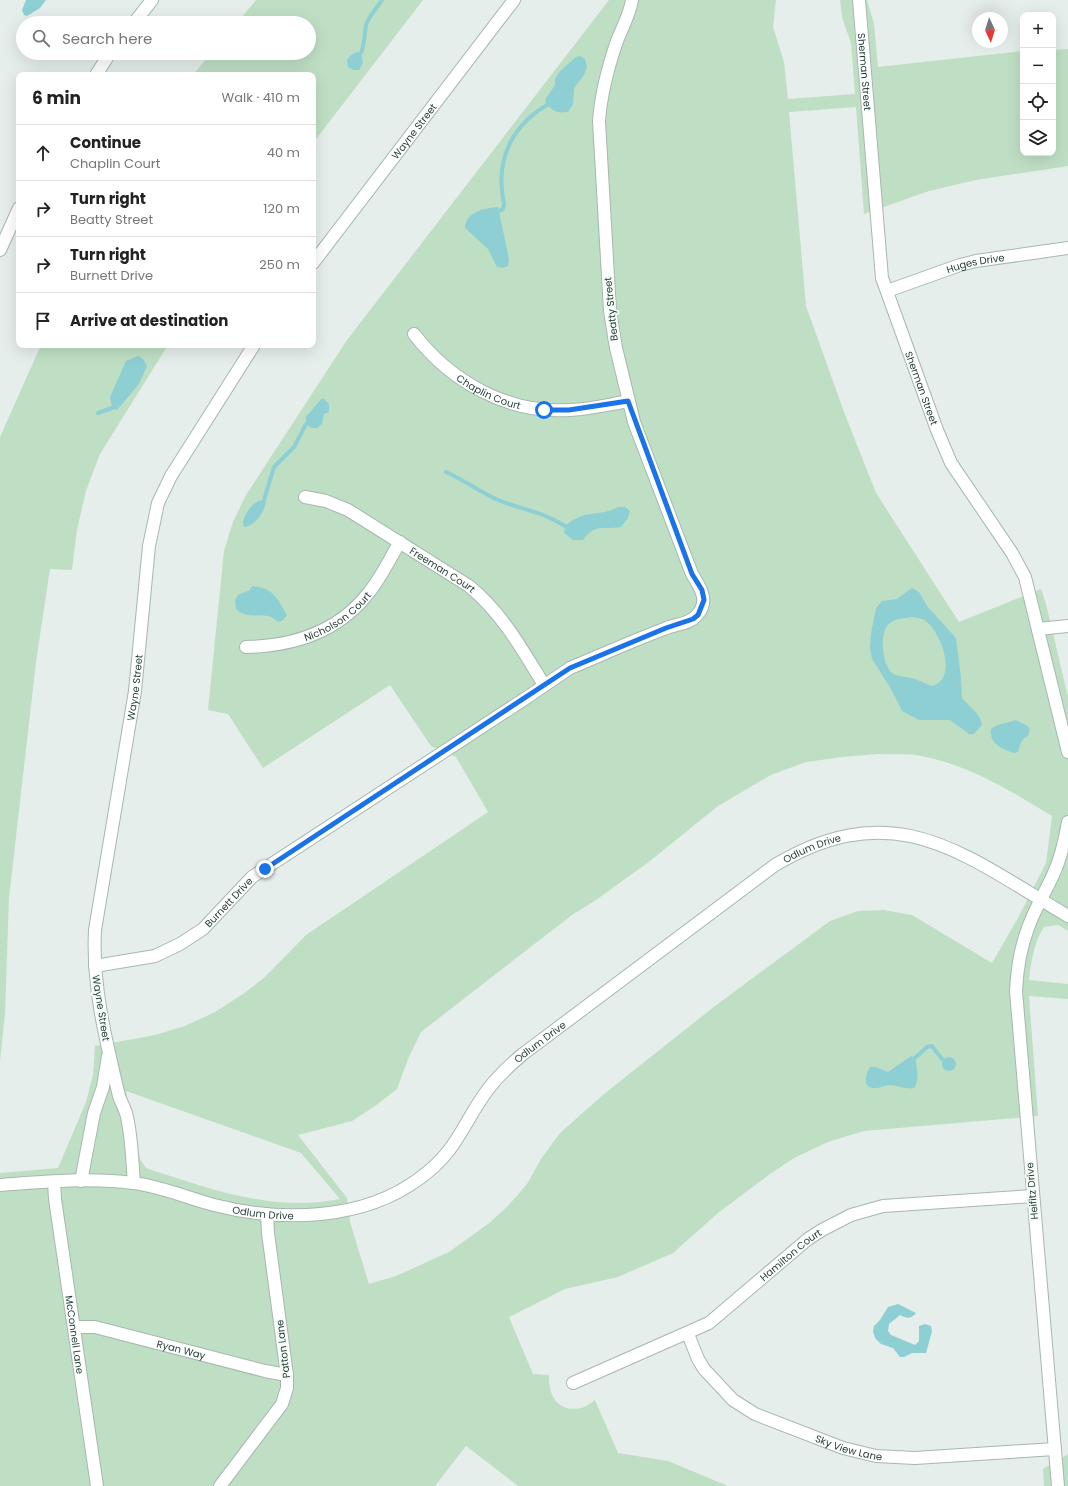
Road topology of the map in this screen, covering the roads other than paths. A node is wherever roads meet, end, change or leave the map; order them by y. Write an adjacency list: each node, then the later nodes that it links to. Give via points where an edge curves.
1 (152, 0): 5 (street)
2 (514, 0): 11 (street, Wayne Street)
3 (632, 0): 15 (street, Beatty Street, via 610,66 600,105 599,121 610,312)
4 (859, 0): 12 (street, Sherman Street, via 880,266)
5 (139, 16)
6 (106, 60): 7 (street)
7 (98, 72)
8 (16, 215): 10 (street)
9 (1068, 248): 12 (street, Huges Drive, via 976,261)
10 (0, 250)
11 (316, 259)
12 (887, 292): 20 (street, Sherman Street, via 943,446 960,477 1018,563 1030,592)
13 (414, 334): 15 (street, Chaplin Court, via 426,349 458,378 497,398 532,408 569,410)
14 (252, 348): 27 (street, Wayne Street, via 171,476 154,516 135,690 95,930)
15 (628, 401): 18 (street, Beatty Street, via 692,574 702,590)
16 (305, 497): 17 (street, Freeman Court, via 326,501 348,510)
17 (400, 542): 21 (street, Nicholson Court, via 370,592 360,604 333,625 290,642); 22 (street, Freeman Court, via 456,577 482,597 503,620)
18 (702, 608): 22 (street, Burnett Drive, via 693,619 570,668)
19 (1068, 626): 20 (street)
20 (1038, 628): 23 (street, Sherman Street)
21 (246, 647)
22 (544, 685): 27 (street, Burnett Drive, via 252,877 203,929 180,944 155,956)
23 (1068, 752)
24 (1068, 822): 25 (street, via 1061,856)
25 (1041, 900): 26 (street, Odlum Drive); 33 (street, Heifitz Drive, via 1023,943 1017,970 1016,991); 34 (street, Odlum Drive, via 965,854 909,835 883,832 852,834 799,851 775,865 506,1068 489,1088 454,1146 420,1179 397,1193 373,1203 338,1212)
26 (1068, 916)
27 (95, 966): 28 (street, Wayne Street)
28 (109, 1054): 29 (street, Wayne Street); 31 (street, Wayne Street, via 119,1097 126,1114)
29 (81, 1181): 30 (street, Odlum Drive); 31 (street, Odlum Drive)
30 (54, 1182): 32 (street, Odlum Drive); 35 (street, McConnell Lane)
31 (134, 1183): 34 (street, Odlum Drive, via 168,1190 214,1205)
32 (0, 1186)
33 (1033, 1196): 36 (street, Hamilton Court, via 883,1206 851,1215 808,1239 718,1317); 39 (street, Heifitz Drive)
34 (267, 1214): 37 (street, Patton Lane, via 268,1241)
35 (74, 1327): 37 (street, Ryan Way, via 95,1327); 40 (street, McConnell Lane)
36 (688, 1334): 38 (street, Hamilton Court); 39 (street, Sky View Lane, via 704,1369 733,1400 755,1414 836,1446 876,1456 915,1458)
37 (287, 1375): 41 (street, Patton Lane, via 287,1388 282,1404)
38 (573, 1384)
39 (1055, 1449): 42 (street, Heifitz Drive)
40 (97, 1486)
41 (220, 1486)
42 (1058, 1486)

